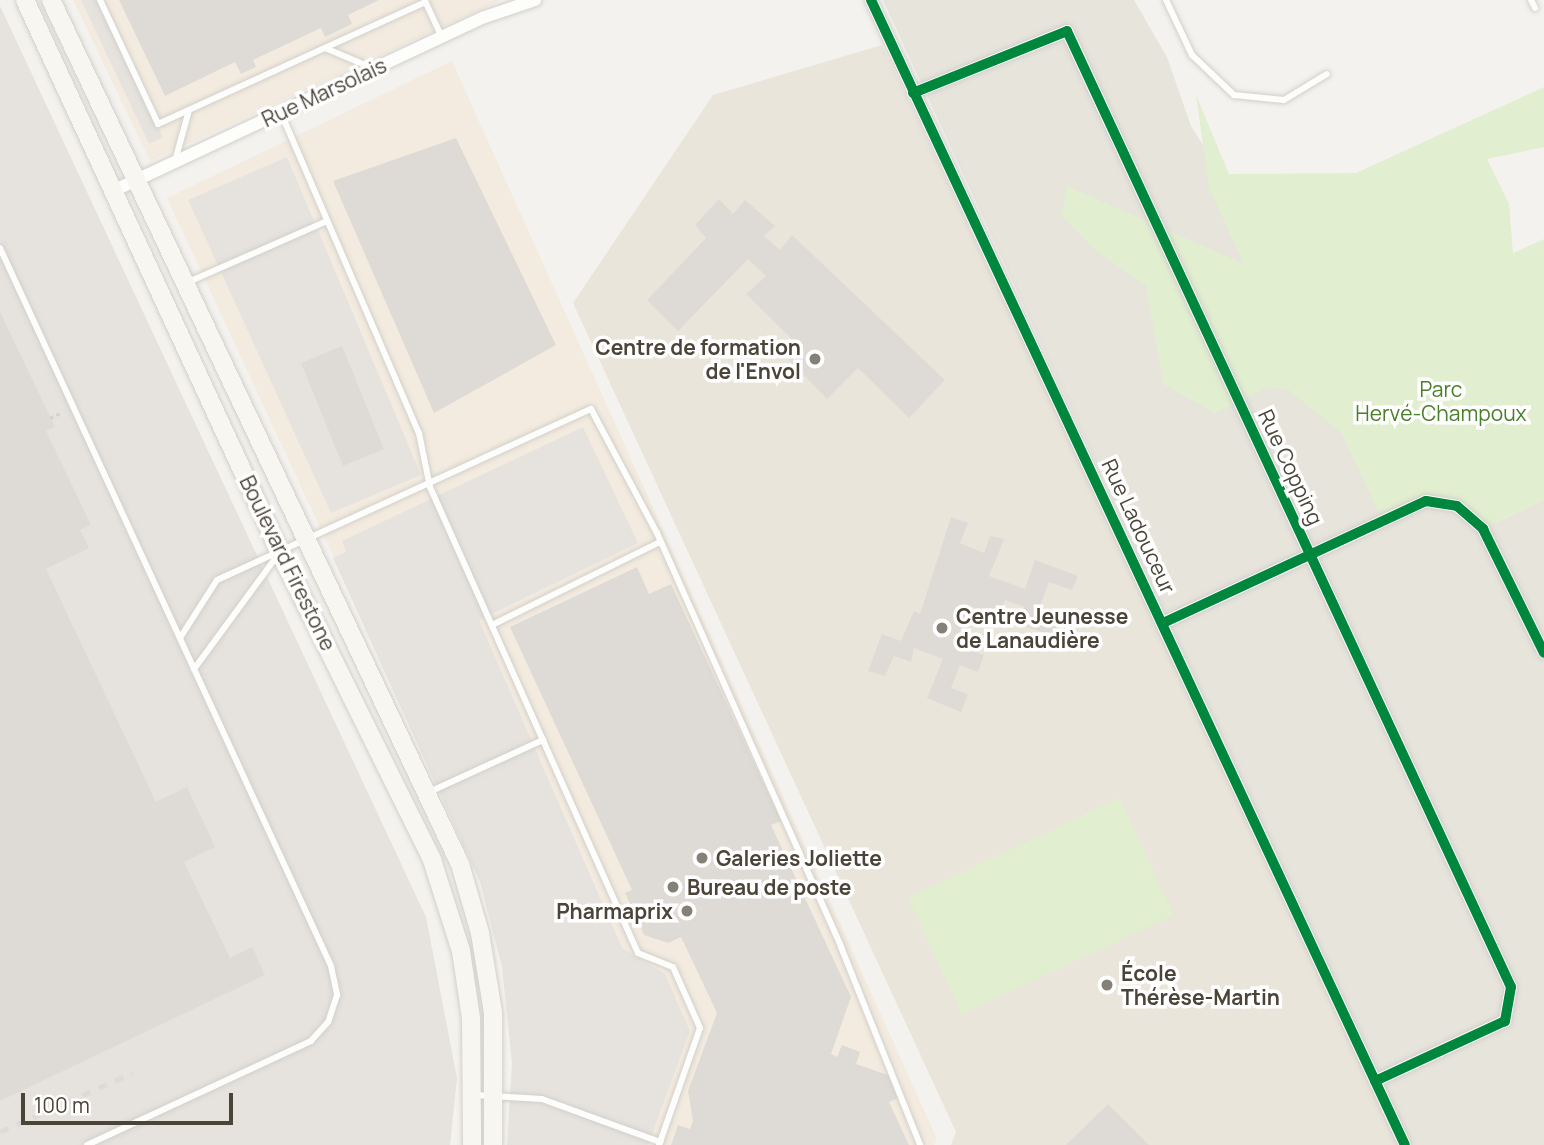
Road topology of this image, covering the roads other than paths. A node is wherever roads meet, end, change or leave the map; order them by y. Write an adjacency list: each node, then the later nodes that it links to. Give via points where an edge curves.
1 (25, 0): 19 (main road, Boulevard Firestone)
2 (52, 0): 18 (main road, Boulevard Firestone)
3 (100, 0): 15 (lane, via 158,124)
4 (536, 0): 10 (street, Rue Marsolais)
5 (871, 0): 14 (street, Rue Ladouceur)
6 (1166, 0): 13 (lane, via 1192,55 1234,95 1284,100)
7 (1531, 0): 9 (lane)
8 (425, 1): 10 (lane); 11 (lane)
9 (1535, 8)
10 (442, 37): 12 (street, Rue Marsolais)
11 (325, 48): 12 (lane); 15 (lane)
12 (375, 69): 16 (street, Rue Marsolais)
13 (1327, 74)
14 (913, 93): 27 (street, Rue Copping, via 1067,30); 28 (street, Rue Ladouceur)
15 (189, 110): 17 (lane)
16 (281, 113): 17 (street, Rue Marsolais); 20 (lane)
17 (175, 161): 18 (street, Rue Marsolais)
18 (135, 180): 19 (street, Rue Marsolais); 22 (main road, Boulevard Firestone)
19 (115, 190): 26 (main road, Boulevard Firestone)
20 (327, 221): 22 (lane); 23 (lane, via 419,433)
21 (0, 248): 30 (lane)
22 (184, 284): 25 (main road, Boulevard Firestone)
23 (430, 487): 24 (lane, via 591,409); 25 (lane); 29 (lane)
24 (660, 542): 29 (lane); 42 (lane, via 841,947)
25 (306, 543): 26 (lane); 34 (main road, Boulevard Firestone)
26 (280, 552): 30 (lane, via 217,580); 32 (lane); 36 (main road, Boulevard Firestone, via 432,860 461,951)
27 (1309, 552): 28 (street); 31 (street, via 1426,501 1457,506 1483,529); 35 (street, Rue Copping, via 1511,988 1504,1021)
28 (1163, 623): 35 (street, Rue Ladouceur)
29 (492, 625): 33 (lane)
30 (180, 638): 32 (lane)
31 (1543, 650)
32 (194, 669): 39 (lane, via 331,966 337,995 328,1022 310,1041)
33 (543, 740): 34 (lane); 38 (lane, via 638,953 673,967 700,1028)
34 (427, 793): 37 (main road, Boulevard Firestone, via 460,864 480,933)
35 (1375, 1081): 43 (street, Rue Ladouceur)
36 (475, 1095): 37 (lane); 40 (main road, Boulevard Firestone)
37 (497, 1096): 38 (lane, via 542,1099); 41 (main road, Boulevard Firestone)
38 (659, 1144)
39 (87, 1145)
40 (472, 1145)
41 (493, 1145)
42 (920, 1145)
43 (1405, 1145)

